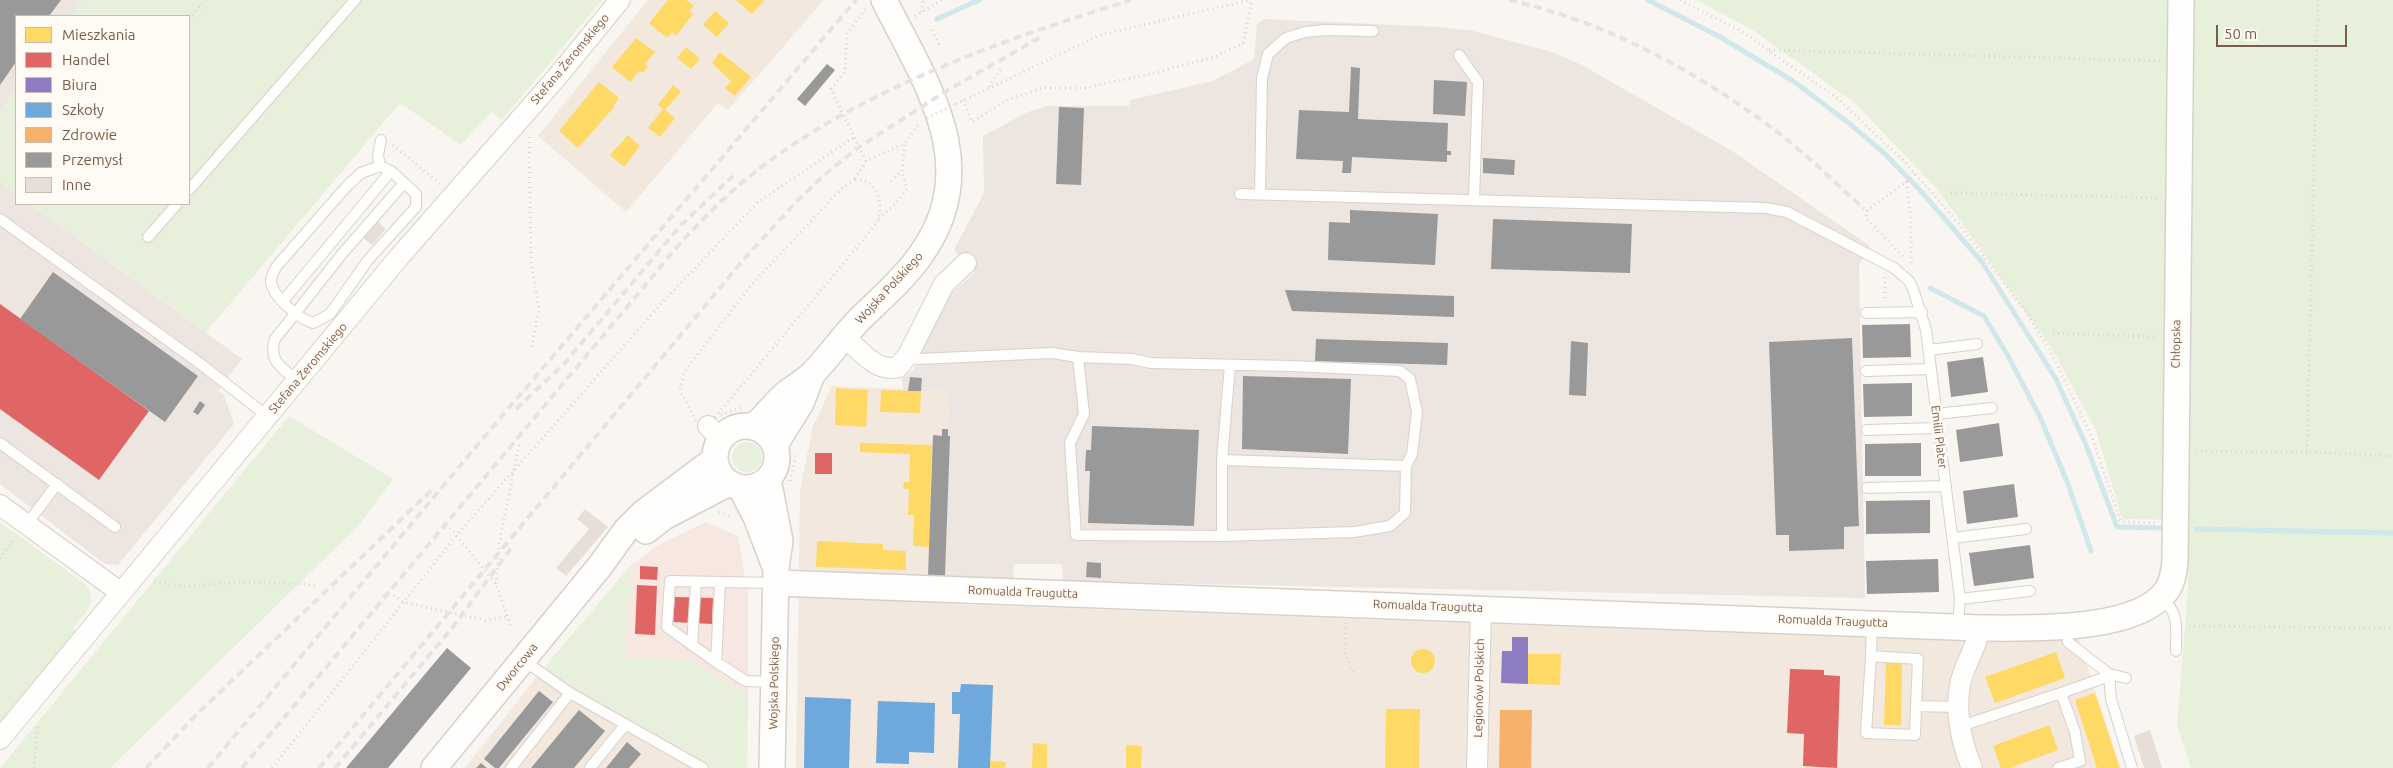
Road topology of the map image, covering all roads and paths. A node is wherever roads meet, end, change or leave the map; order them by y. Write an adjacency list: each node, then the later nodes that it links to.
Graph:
1 (206, 0): 12 (path)
2 (354, 0): 35 (lane)
3 (620, 0): 39 (street, Stefana Żeromskiego)
4 (884, 0): 56 (street, Wojska Polskiego)
5 (924, 0): 6 (path)
6 (943, 0)
7 (1251, 0): 20 (path); 21 (path)
8 (1680, 0): 16 (path)
9 (2181, 0): 18 (street, Chłopska)
10 (2318, 0): 79 (path)
11 (871, 1): 23 (path)
12 (190, 18)
13 (932, 30): 15 (path)
14 (1373, 31): 38 (lane)
15 (940, 46)
16 (1768, 50): 18 (path); 30 (path)
17 (1459, 55): 41 (lane)
18 (2180, 62): 40 (street, Chłopska)
19 (1001, 68): 20 (path)
20 (989, 87): 21 (path)
21 (963, 100): 25 (path, bridge)
22 (529, 128): 59 (path)
23 (854, 137): 26 (path); 83 (path)
24 (385, 141): 27 (lane); 39 (path)
25 (905, 142): 26 (path); 29 (path)
26 (866, 161): 31 (path)
27 (380, 166): 28 (lane); 50 (lane)
28 (391, 171): 34 (lane); 50 (lane)
29 (902, 171): 32 (path); 44 (path)
30 (1915, 173): 33 (path); 92 (path)
31 (855, 180): 44 (path); 74 (path)
32 (892, 181)
33 (1906, 182): 48 (path); 48 (path)
34 (404, 183): 54 (lane); 54 (lane)
35 (190, 189)
36 (1951, 193): 40 (path)
37 (1240, 194): 38 (lane)
38 (1260, 194): 41 (lane)
39 (453, 195): 67 (street, Stefana Żeromskiego)
40 (2178, 199): 57 (street, Chłopska)
41 (1474, 200): 46 (lane)
42 (176, 205): 45 (lane)
43 (0, 219): 70 (lane)
44 (878, 220): 74 (path)
45 (148, 237)
46 (1884, 262): 49 (lane); 53 (path)
47 (966, 263): 61 (street)
48 (1911, 264): 49 (path)
49 (1909, 281): 51 (lane, Emilii Plater)
50 (283, 301): 54 (lane)
51 (1922, 312): 53 (lane); 60 (lane, Emilii Plater)
52 (1866, 313): 53 (lane)
53 (1888, 313)
54 (296, 314): 67 (lane)
55 (2053, 332): 57 (path)
56 (844, 336): 61 (street); 66 (street, Wojska Polskiego)
57 (2176, 338): 78 (street, Chłopska)
58 (1978, 344): 60 (lane)
59 (531, 350)
60 (1929, 350): 64 (lane, Emilii Plater)
61 (908, 355): 62 (lane)
62 (1078, 358): 63 (lane); 98 (lane)
63 (1230, 365): 81 (lane); 82 (lane)
64 (1931, 369): 65 (lane); 69 (lane, Emilii Plater)
65 (1866, 372)
66 (812, 374): 71 (street, Wojska Polskiego); 77 (street, Wojska Polskiego)
67 (297, 380): 70 (street, Stefana Żeromskiego)
68 (1992, 408): 69 (lane)
69 (1936, 414): 72 (lane, Emilii Plater)
70 (267, 416): 110 (street, Stefana Żeromskiego)
71 (753, 427): 74 (street); 77 (street)
72 (1938, 428): 73 (lane); 87 (lane, Emilii Plater)
73 (1867, 430)
74 (715, 441): 86 (street); 102 (street, Dworcowa)
75 (0, 443): 85 (lane)
76 (519, 445): 83 (path)
77 (775, 445): 84 (street)
78 (2175, 451): 79 (path); 92 (street, Chłopska)
79 (2308, 452): 80 (path)
80 (2393, 456)
81 (1222, 460): 82 (lane); 98 (lane)
82 (1406, 466): 98 (lane)
83 (514, 470): 97 (path); 107 (path)
84 (768, 479): 86 (street); 103 (street, Wojska Polskiego)
85 (56, 484): 93 (lane); 94 (lane)
86 (735, 485): 102 (street, Dworcowa); 103 (street, Wojska Polskiego)
87 (1946, 486): 88 (lane); 99 (lane, Emilii Plater)
88 (1867, 488)
89 (0, 504): 93 (street)
90 (712, 509): 91 (path)
91 (738, 520)
92 (2176, 523): 112 (street, Chłopska)
93 (27, 524): 110 (street)
94 (115, 527)
95 (450, 528): 97 (path)
96 (2026, 529): 99 (lane)
97 (456, 536): 107 (path); 114 (path)
98 (1222, 536)
99 (1953, 538): 113 (lane, Emilii Plater)
100 (10, 545): 101 (path)
101 (0, 558)
102 (600, 566): 127 (street, Dworcowa)
103 (776, 576): 106 (lane); 115 (street, Romualda Traugutta); 132 (street, Wojska Polskiego)
104 (150, 578): 108 (path)
105 (696, 582): 106 (lane); 124 (lane); 124 (lane)
106 (720, 583): 128 (lane)
107 (496, 584): 117 (path)
108 (316, 585)
109 (2030, 591): 113 (lane)
110 (120, 592): 139 (street, Stefana Żeromskiego)
111 (394, 595): 114 (path)
112 (2161, 596): 120 (street); 121 (lane)
113 (1960, 599): 122 (lane, Emilii Plater)
114 (403, 602): 117 (path); 142 (path)
115 (1348, 604): 116 (street, Romualda Traugutta); 130 (path)
116 (1481, 608): 118 (street, Romualda Traugutta); 148 (street, Legionów Polskich)
117 (507, 617): 119 (path)
118 (1872, 623): 122 (street, Romualda Traugutta); 126 (lane)
119 (510, 626)
120 (2073, 626): 122 (street, Romualda Traugutta); 129 (lane)
121 (2176, 626): 123 (path); 125 (lane)
122 (1969, 627): 136 (street, Emilii Plater)
123 (2393, 628)
124 (692, 645): 128 (lane)
125 (2176, 651)
126 (1871, 656): 135 (lane); 135 (lane)
127 (522, 660): 133 (lane); 143 (street, Dworcowa)
128 (716, 662): 132 (lane)
129 (2109, 674): 131 (lane); 134 (lane); 151 (lane)
130 (1355, 675)
131 (2126, 678)
132 (774, 682): 147 (street, Wojska Polskiego)
133 (570, 693): 138 (lane); 144 (lane)
134 (2061, 693): 136 (lane); 140 (lane)
135 (1916, 706): 136 (lane)
136 (1960, 717): 149 (street, Emilii Plater)
137 (38, 720): 141 (path)
138 (625, 725): 145 (lane); 146 (lane)
139 (0, 740)
140 (2081, 764): 150 (lane)
141 (34, 768)
142 (272, 768)
143 (434, 768)
144 (511, 768)
145 (590, 768)
146 (704, 768)
147 (772, 768)
148 (1477, 768)
149 (1972, 768)
150 (2058, 768)
151 (2132, 768)

